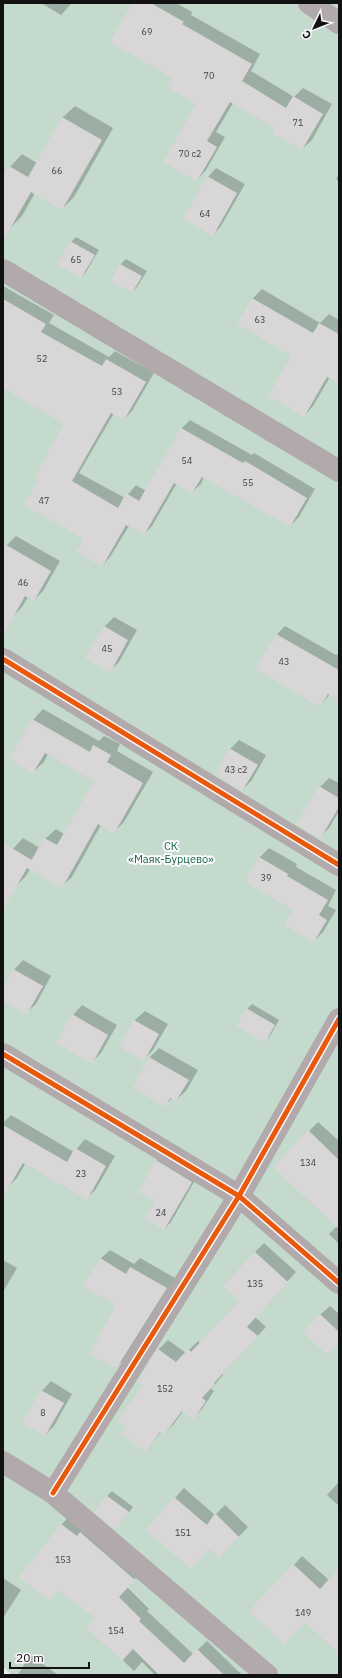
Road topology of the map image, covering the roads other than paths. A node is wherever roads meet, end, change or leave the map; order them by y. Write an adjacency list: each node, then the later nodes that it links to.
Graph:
1 (308, 3): 2 (street)
2 (339, 23)
3 (3, 270): 4 (street)
4 (339, 471)
5 (3, 659): 6 (street)
6 (339, 865)
7 (339, 1019): 9 (street)
8 (3, 1054): 9 (street)
9 (238, 1196): 10 (street); 12 (street)
10 (339, 1283)
11 (3, 1462): 12 (street)
12 (53, 1493): 13 (street)
13 (267, 1675)

